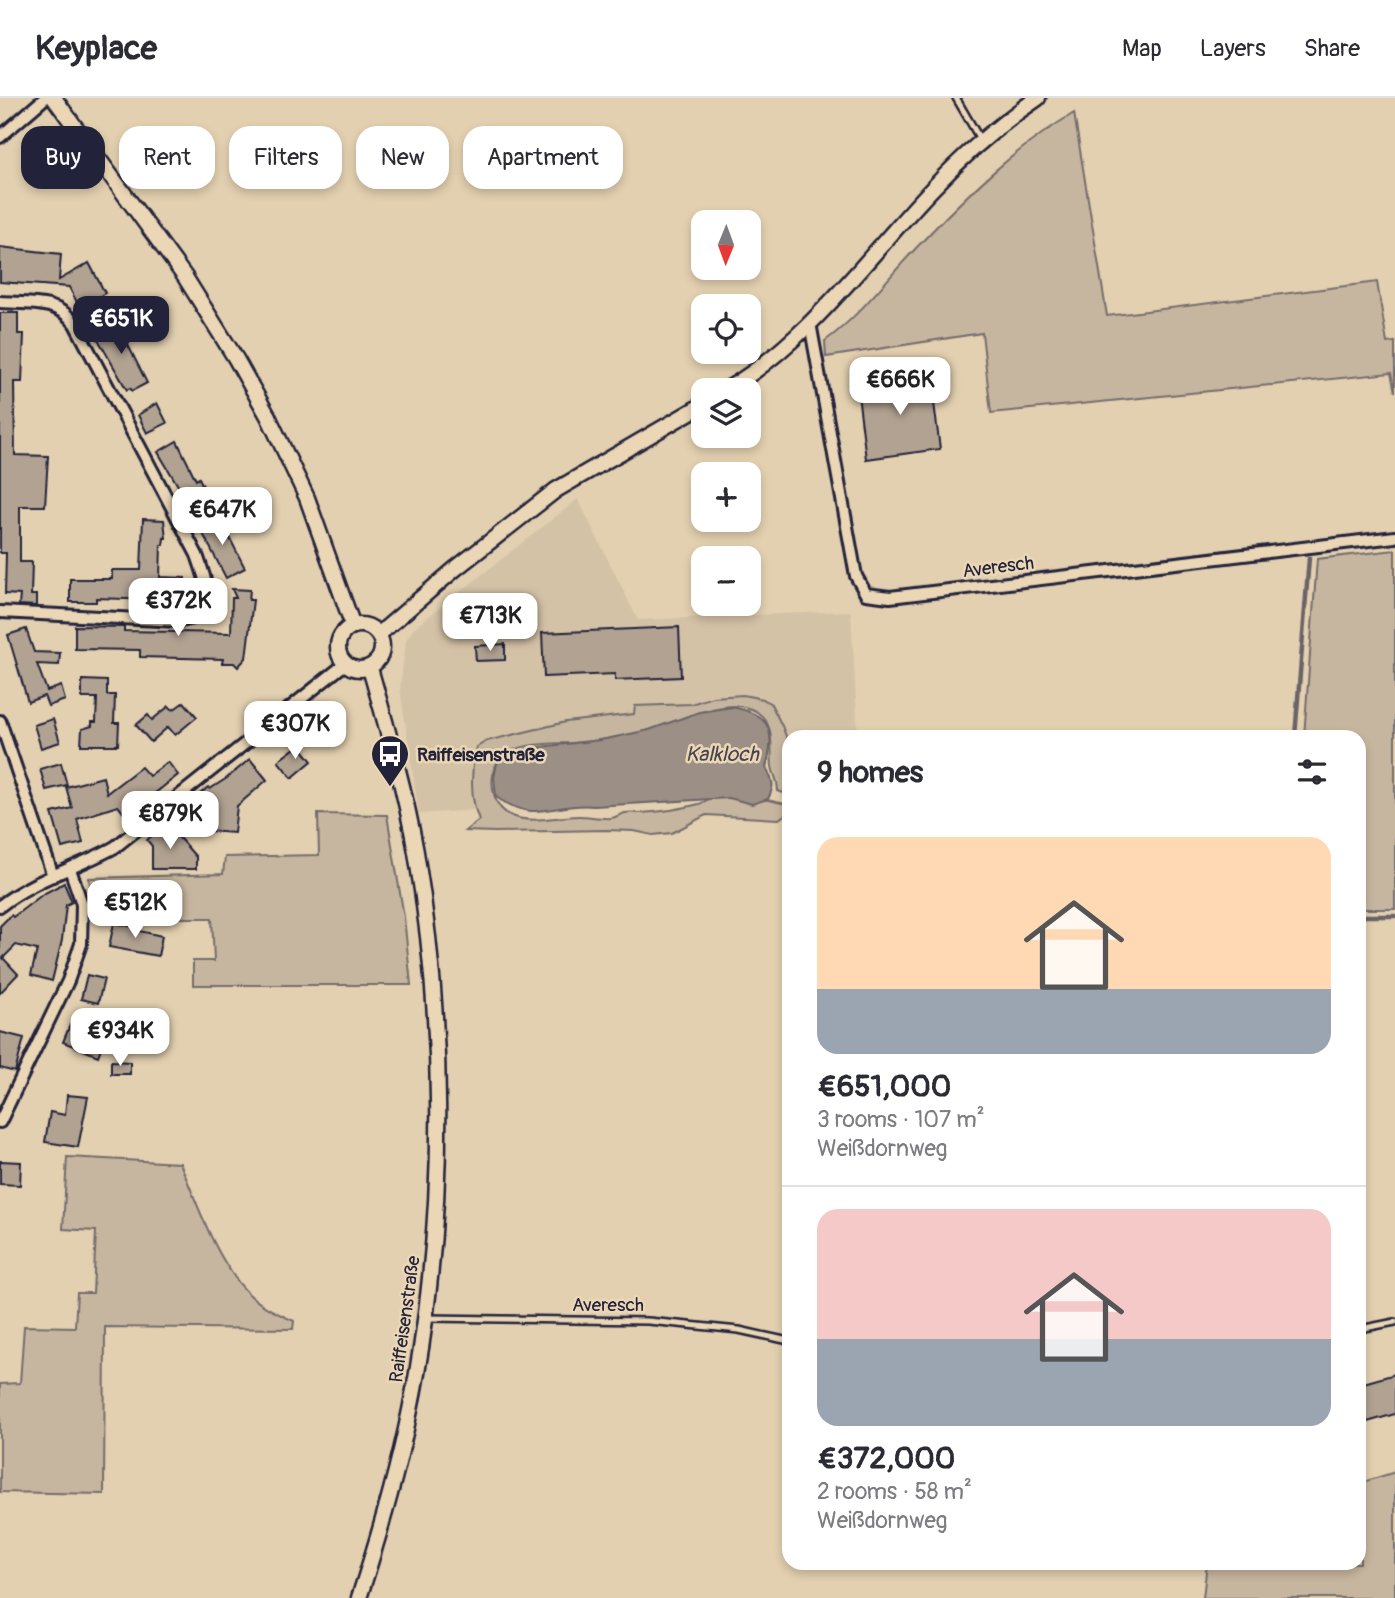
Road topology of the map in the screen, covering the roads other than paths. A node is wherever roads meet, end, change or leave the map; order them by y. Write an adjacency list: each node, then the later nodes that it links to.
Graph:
1 (45, 98): 5 (street)
2 (54, 98): 13 (street)
3 (956, 98): 6 (lane)
4 (1038, 98): 6 (street)
5 (0, 136)
6 (981, 141): 8 (street)
7 (0, 302): 12 (street)
8 (810, 323): 9 (street); 11 (street, Averesch)
9 (746, 378)
10 (691, 412): 14 (street)
11 (1395, 537)
12 (0, 612)
13 (353, 626): 14 (street); 15 (street)
14 (379, 634): 16 (street)
15 (345, 664): 16 (street); 18 (street)
16 (370, 668): 22 (street, Raiffeisenstraße)
17 (0, 721): 19 (street)
18 (70, 869): 19 (street); 21 (street)
19 (53, 876): 20 (street)
20 (0, 906)
21 (0, 1122)
22 (425, 1318): 25 (lane, Averesch); 26 (street, Raiffeisenstraße)
23 (1395, 1322): 24 (lane)
24 (1366, 1328)
25 (782, 1339)
26 (359, 1598)

